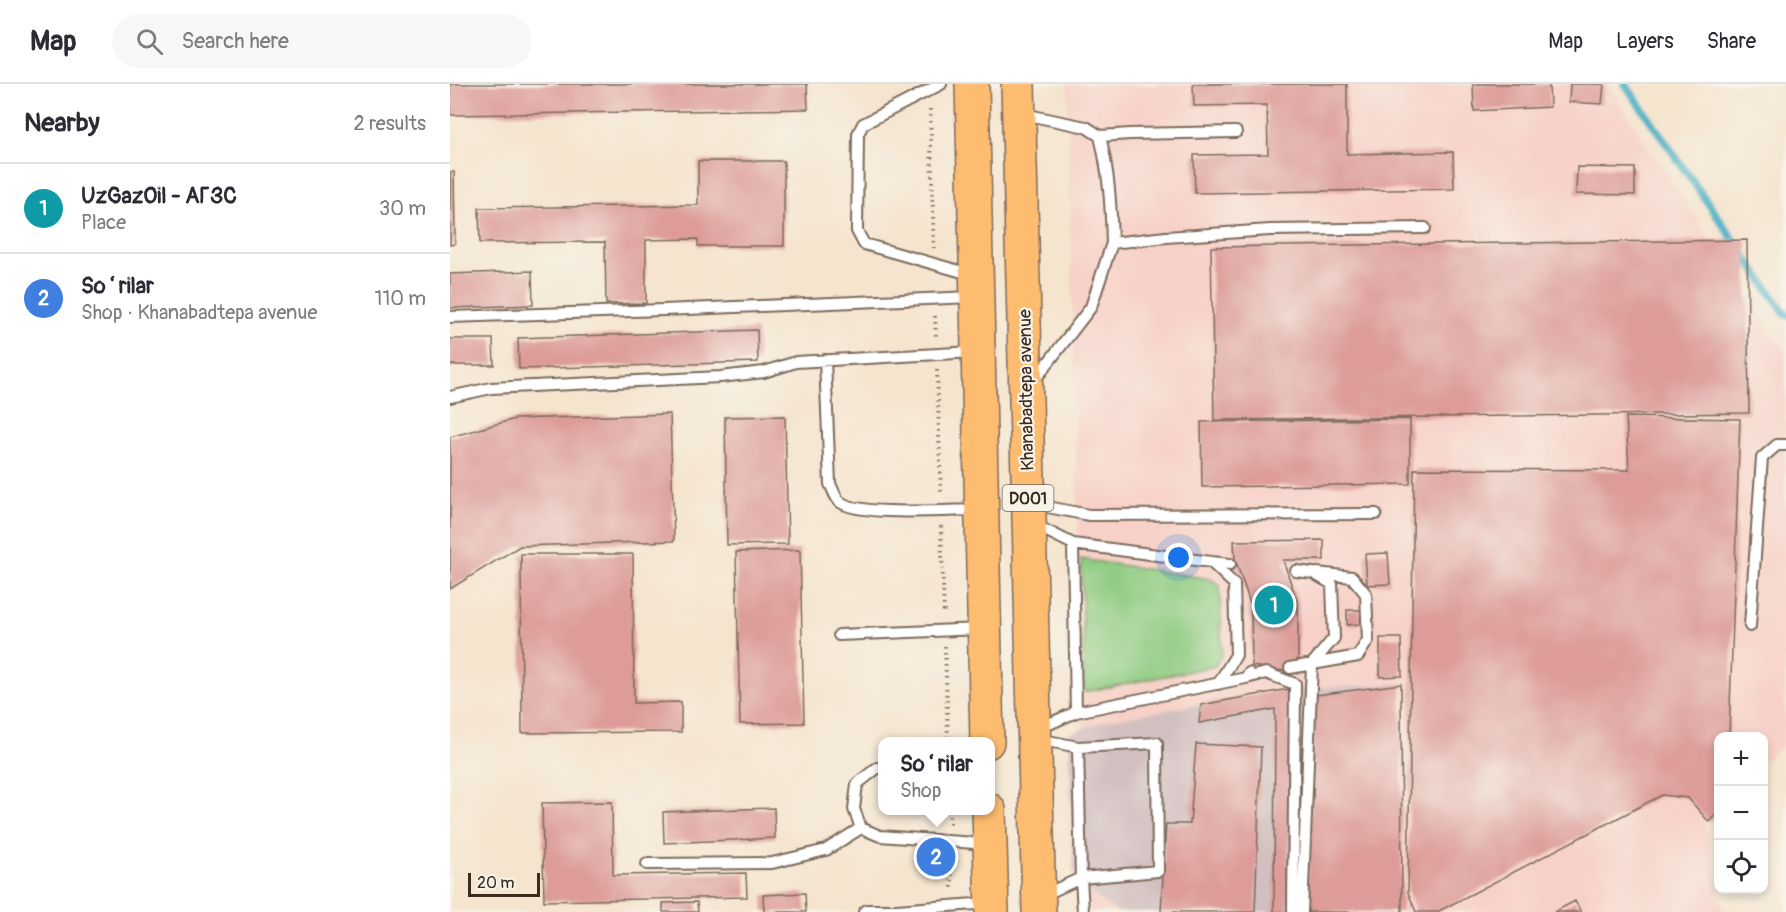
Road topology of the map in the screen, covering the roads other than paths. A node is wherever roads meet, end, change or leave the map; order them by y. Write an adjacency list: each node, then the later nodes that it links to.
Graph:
1 (941, 84): 10 (lane)
2 (972, 84): 7 (highway, D001)
3 (1018, 98): 5 (lane); 6 (highway, Khanabadtepa avenue / D001)
4 (1236, 132): 5 (lane)
5 (1100, 136): 9 (lane)
6 (1020, 150): 7 (highway); 15 (highway, Khanabadtepa avenue / D001)
7 (974, 158): 10 (highway, D001)
8 (1425, 228): 9 (lane)
9 (1112, 243): 15 (lane)
10 (976, 286): 11 (lane); 12 (highway, D001)
11 (450, 317)
12 (978, 352): 13 (lane); 17 (highway, D001)
13 (825, 360): 14 (lane); 17 (lane)
14 (450, 397)
15 (1026, 397): 18 (highway, Khanabadtepa avenue / D001)
16 (1786, 445): 25 (lane)
17 (981, 510): 26 (highway, D001)
18 (1029, 513): 19 (lane); 20 (lane); 32 (highway, Khanabadtepa avenue / D001)
19 (1376, 514)
20 (1072, 544): 21 (lane); 31 (lane)
21 (1211, 562): 22 (lane); 30 (lane)
22 (1230, 564)
23 (1296, 571): 24 (lane)
24 (1313, 573): 28 (lane); 28 (lane)
25 (1750, 626)
26 (984, 629): 27 (lane); 33 (highway, D001)
27 (838, 634)
28 (1312, 664): 29 (lane); 46 (lane)
29 (1290, 668)
30 (1218, 684): 31 (lane); 45 (lane)
31 (1076, 712): 32 (lane)
32 (1034, 734): 34 (lane); 41 (highway, Khanabadtepa avenue / D001)
33 (987, 737)
34 (1078, 747): 40 (lane); 40 (lane)
35 (878, 768): 37 (lane)
36 (989, 815): 38 (highway)
37 (861, 828): 38 (lane); 39 (lane)
38 (990, 844): 42 (highway)
39 (646, 864)
40 (1081, 878): 41 (lane); 44 (lane)
41 (1038, 905)
42 (991, 908): 43 (lane)
43 (864, 912)
44 (1083, 912)
45 (1293, 912)
46 (1302, 912)

